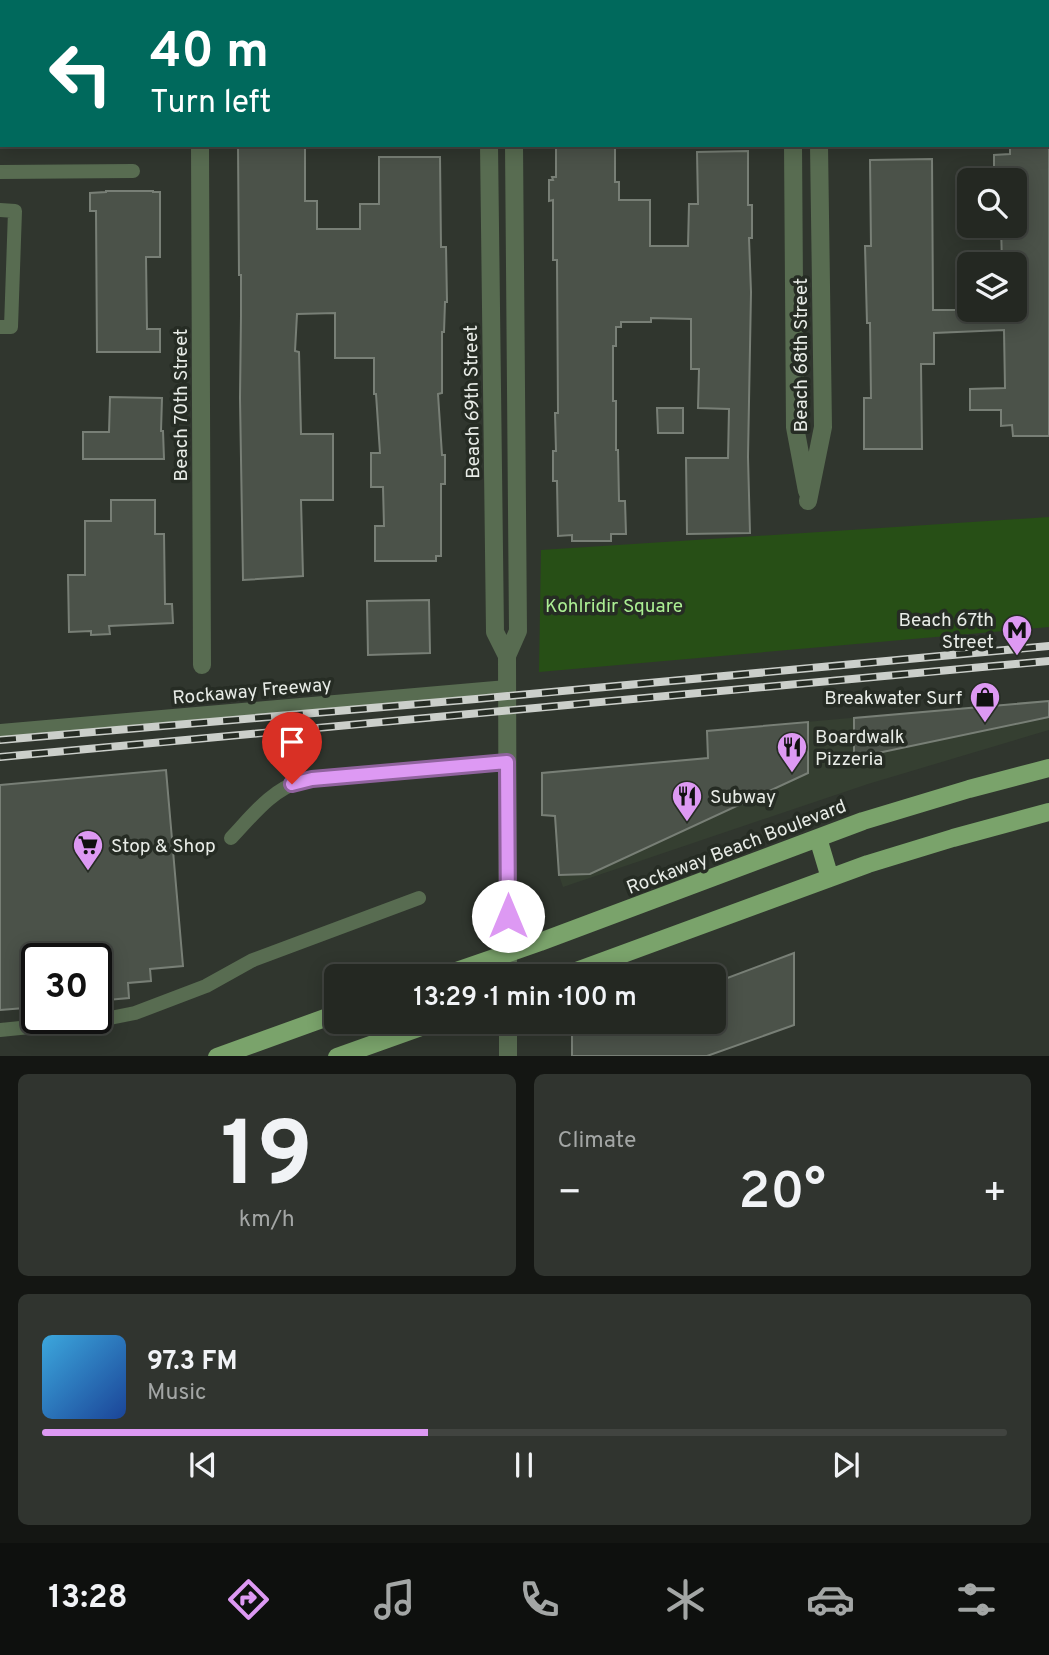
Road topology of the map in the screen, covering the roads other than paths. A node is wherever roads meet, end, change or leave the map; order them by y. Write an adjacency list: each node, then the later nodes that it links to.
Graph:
1 (200, 147): 11 (street, Beach 70th Street)
2 (489, 147): 10 (street, Beach 69th Street)
3 (514, 147): 10 (street, Beach 69th Street)
4 (793, 147): 5 (street, Beach 68th Street)
5 (819, 147)
6 (133, 171): 7 (lane)
7 (0, 172)
8 (0, 210): 9 (lane)
9 (0, 327)
10 (507, 656): 12 (street, Beach 69th Street)
11 (202, 665)
12 (507, 689): 13 (street, Rockaway Freeway); 14 (street, Beach 69th Street)
13 (0, 733)
14 (507, 762): 17 (lane); 21 (street, Beach 69th Street)
15 (1049, 768): 18 (main road, Rockaway Beach Boulevard)
16 (1049, 811): 19 (main road)
17 (230, 838)
18 (817, 838): 19 (main road); 21 (main road, Rockaway Beach Boulevard)
19 (830, 878): 24 (main road)
20 (419, 898): 26 (lane)
21 (508, 953): 22 (main road, Rockaway Beach Boulevard); 23 (street, Beach 69th Street)
22 (476, 964)
23 (508, 964)
24 (596, 964)
25 (324, 1018): 29 (main road)
26 (0, 1030)
27 (400, 1034): 30 (main road)
28 (508, 1034): 31 (street)
29 (217, 1056)
30 (337, 1056)
31 (508, 1056)

